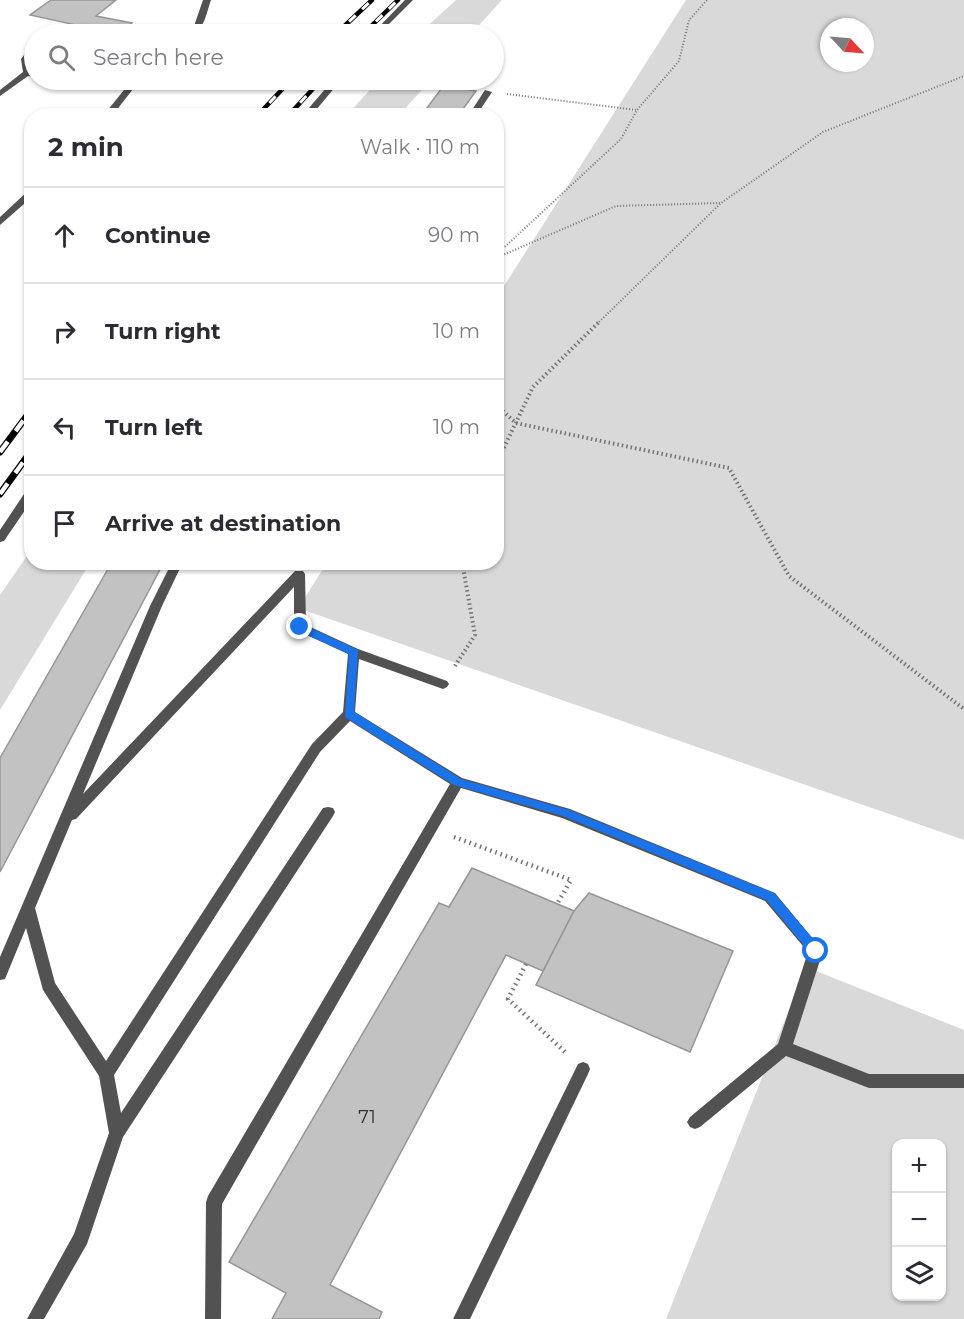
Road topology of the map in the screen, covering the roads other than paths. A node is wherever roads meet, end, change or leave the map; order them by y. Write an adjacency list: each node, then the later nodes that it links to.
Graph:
1 (207, 0): 3 (lane)
2 (409, 0): 4 (lane)
3 (198, 24)
4 (385, 24)
5 (24, 79): 9 (lane)
6 (128, 90): 10 (lane)
7 (328, 90): 11 (lane)
8 (488, 92): 12 (lane)
9 (0, 94)
10 (113, 108)
11 (313, 108)
12 (477, 108)
13 (24, 200): 14 (lane)
14 (0, 222)
15 (24, 503): 16 (lane)
16 (0, 538)
17 (174, 570): 23 (lane)
18 (354, 652): 19 (lane); 20 (lane); 23 (lane)
19 (443, 684)
20 (349, 714): 21 (lane); 28 (lane)
21 (458, 782): 26 (lane); 33 (lane)
22 (328, 812): 31 (lane)
23 (65, 821): 24 (lane)
24 (28, 908): 25 (lane); 28 (lane)
25 (0, 974)
26 (784, 1048): 29 (lane); 30 (lane)
27 (583, 1069): 34 (lane)
28 (106, 1074): 31 (lane)
29 (964, 1081)
30 (695, 1122)
31 (117, 1133): 32 (lane)
32 (34, 1319)
33 (213, 1319)
34 (460, 1319)

